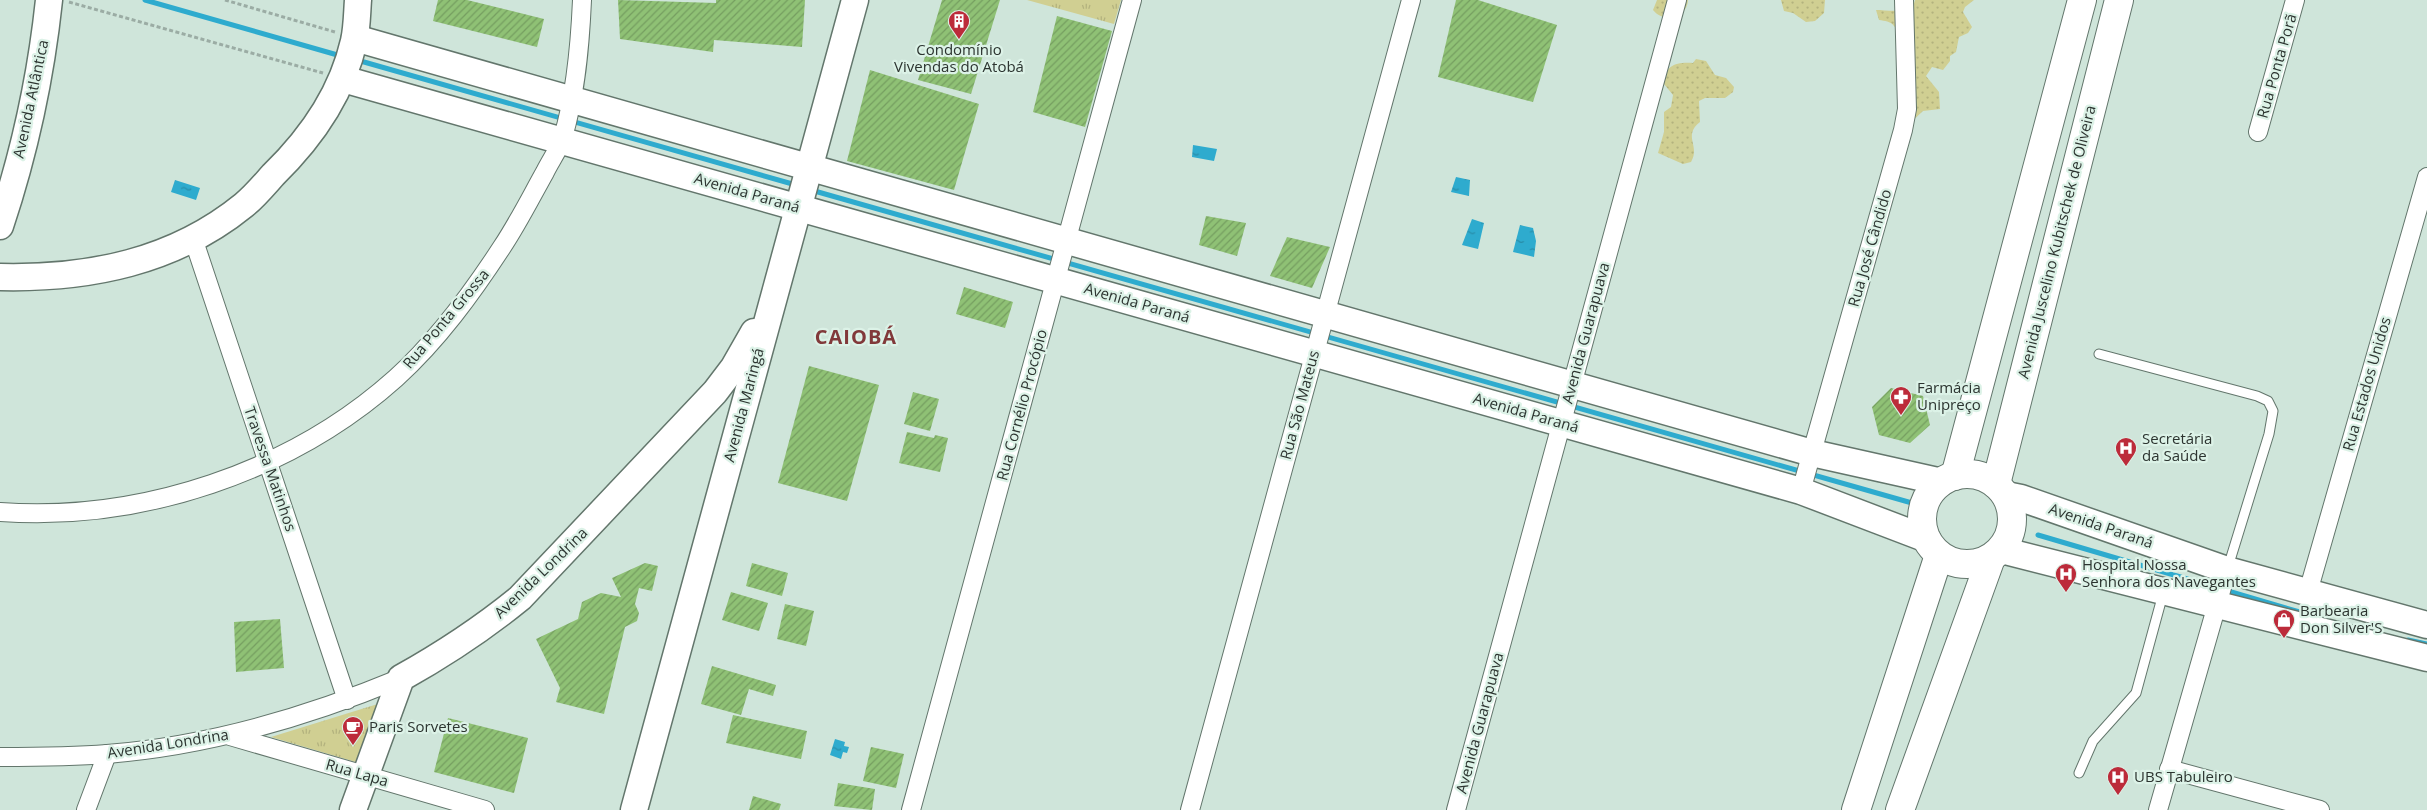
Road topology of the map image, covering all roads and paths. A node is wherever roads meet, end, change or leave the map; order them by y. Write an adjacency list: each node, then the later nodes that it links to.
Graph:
1 (49, 0): 22 (street, Avenida Atlântica)
2 (64, 0): 15 (path)
3 (225, 0): 14 (path)
4 (358, 0): 14 (street)
5 (582, 0): 16 (street, Rua Ponta Grossa)
6 (855, 0): 19 (street, Avenida Maringá)
7 (1132, 0): 25 (street, Rua Cornélio Procópio)
8 (1411, 0): 29 (street, Rua São Mateus)
9 (1677, 0): 32 (street, Avenida Guarapuava)
10 (1904, 0): 36 (street, Rua José Cândido)
11 (2082, 0): 38 (main road)
12 (2118, 0): 39 (main road, Avenida Juscelino Kubitschek de Oliveira)
13 (2295, 0): 17 (street, Rua Ponta Porã)
14 (354, 39): 15 (street); 16 (street)
15 (343, 78): 18 (street, Avenida Paraná); 24 (street)
16 (572, 100): 18 (street, Rua Ponta Grossa); 19 (street)
17 (2258, 132)
18 (562, 138): 21 (street, Avenida Paraná); 37 (street, Rua Ponta Grossa)
19 (810, 166): 21 (street, Avenida Maringá); 25 (street)
20 (2427, 177): 23 (street, Rua Estados Unidos)
21 (798, 207): 26 (street, Avenida Paraná); 28 (street, Avenida Maringá)
22 (0, 226)
23 (2420, 230): 46 (street, Rua Estados Unidos)
24 (193, 238): 27 (street); 37 (street, Travessa Matinhos)
25 (1066, 244): 26 (street, Rua Cornélio Procópio); 29 (street)
26 (1057, 276): 30 (street, Avenida Paraná); 62 (street, Rua Cornélio Procópio)
27 (0, 277)
28 (777, 282): 33 (street, Avenida Londrina); 34 (street, Avenida Maringá)
29 (1324, 319): 30 (street, Rua São Mateus); 32 (street)
30 (1316, 349): 35 (street, Avenida Paraná); 63 (street, Rua São Mateus)
31 (2099, 354): 44 (lane)
32 (1571, 388): 35 (street, Avenida Guarapuava); 36 (street)
33 (715, 392): 34 (street); 50 (street, Avenida Londrina)
34 (742, 413): 61 (street, Avenida Maringá)
35 (1562, 420): 40 (street, Avenida Paraná); 64 (street, Avenida Guarapuava)
36 (1812, 453): 38 (street); 40 (street, Rua José Cândido)
37 (268, 462): 41 (street, Rua Ponta Grossa); 51 (street, Travessa Matinhos)
38 (1948, 479): 39 (main road); 42 (main road)
39 (2001, 490): 43 (main road); 44 (street, Avenida Paraná)
40 (1801, 491): 42 (street, Avenida Paraná)
41 (0, 512)
42 (1933, 547): 43 (main road); 65 (main road)
43 (1996, 554): 45 (street); 66 (main road)
44 (2226, 574): 46 (street, Avenida Paraná); 47 (street)
45 (2164, 591): 47 (street); 56 (lane)
46 (2308, 592): 48 (street, Avenida Paraná)
47 (2218, 602): 49 (street); 55 (street)
48 (2427, 625)
49 (2427, 658)
50 (401, 678): 51 (street, Avenida Londrina); 57 (street)
51 (348, 700): 52 (street, Avenida Londrina)
52 (229, 735): 53 (street, Avenida Londrina); 57 (street, Rua Lapa)
53 (107, 754): 54 (street, Avenida Londrina); 58 (street)
54 (0, 757)
55 (2169, 769): 67 (street); 68 (street)
56 (2079, 773)
57 (366, 775): 59 (street); 60 (street, Rua Lapa)
58 (86, 810)
59 (353, 810)
60 (485, 810)
61 (634, 810)
62 (912, 810)
63 (1190, 810)
64 (1456, 810)
65 (1856, 810)
66 (1900, 810)
67 (2158, 810)
68 (2320, 810)

